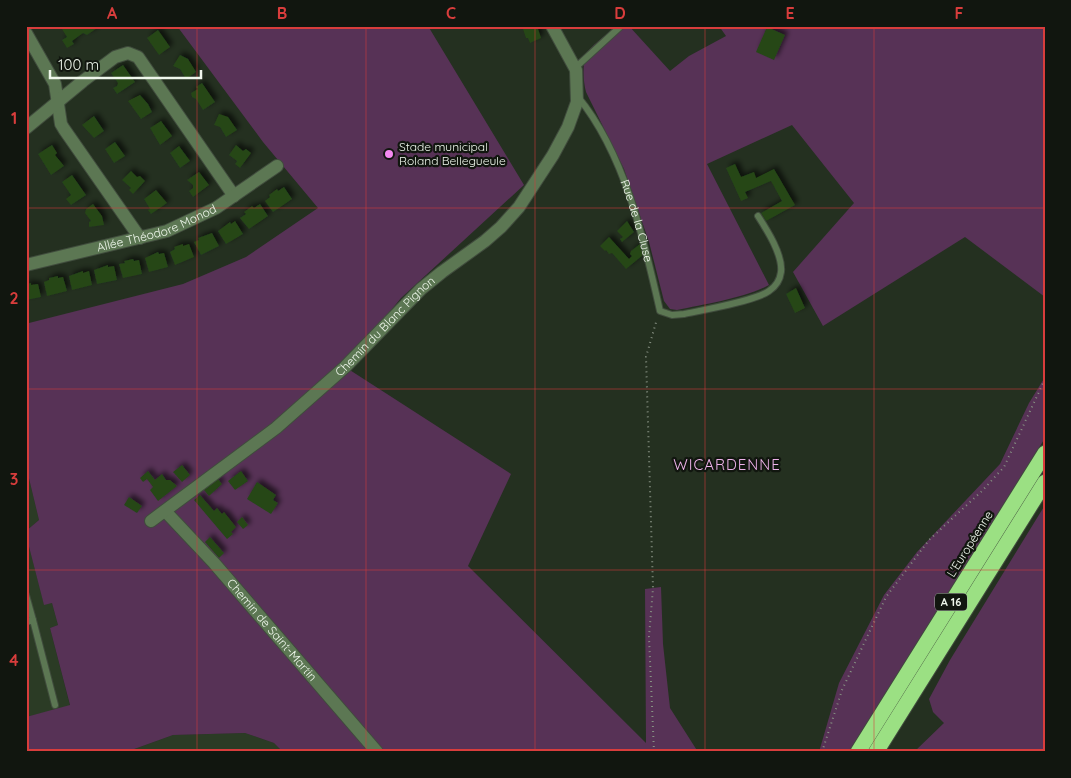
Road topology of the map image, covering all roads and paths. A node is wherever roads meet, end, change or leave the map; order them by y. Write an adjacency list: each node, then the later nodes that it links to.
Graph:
1 (552, 26): 4 (street, Rue de la Cluse)
2 (621, 26): 4 (lane)
3 (26, 33): 6 (street)
4 (575, 68): 5 (street, Rue de la Cluse)
5 (578, 96): 13 (lane, Rue de la Cluse); 17 (street, Chemin du Blanc Pignon)
6 (59, 102): 7 (street); 9 (street); 11 (street)
7 (26, 128)
8 (278, 166): 9 (street, Allée Théodore Monod)
9 (234, 196): 11 (street, Allée Théodore Monod)
10 (758, 216): 13 (lane)
11 (140, 238): 12 (street, Allée Théodore Monod)
12 (26, 265)
13 (660, 310): 23 (path)
14 (1045, 379): 24 (path)
15 (1045, 453): 25 (highway, L'Européenne / A 16)
16 (1045, 482): 26 (highway, A 16)
17 (164, 511): 18 (street, Chemin du Blanc Pignon); 22 (street, Chemin de Saint-Martin)
18 (151, 521)
19 (26, 595): 20 (lane)
20 (30, 621): 21 (lane)
21 (55, 705)
22 (377, 752)
23 (654, 752)
24 (822, 752)
25 (858, 752)
26 (876, 752)

